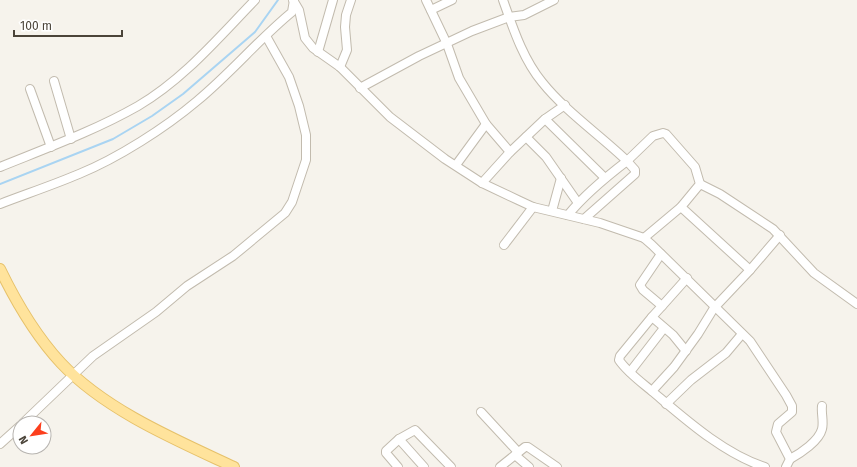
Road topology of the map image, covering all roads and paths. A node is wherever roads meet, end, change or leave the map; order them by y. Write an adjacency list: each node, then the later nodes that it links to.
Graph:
1 (255, 0): 22 (street)
2 (294, 0): 11 (street); 13 (street)
3 (333, 0): 13 (street)
4 (351, 0): 14 (street)
5 (426, 0): 9 (street)
6 (452, 0): 9 (street)
7 (503, 0): 10 (street)
8 (554, 0): 10 (street)
9 (431, 10): 12 (street)
10 (509, 17): 12 (street); 18 (street)
11 (266, 36): 33 (street); 54 (street)
12 (447, 44): 16 (street); 20 (street)
13 (318, 52): 14 (street)
14 (340, 67): 16 (street)
15 (54, 81): 22 (street)
16 (360, 88): 26 (street)
17 (30, 89): 23 (street)
18 (565, 105): 19 (street); 25 (street)
19 (545, 119): 21 (street); 29 (street)
20 (486, 124): 24 (street); 26 (street)
21 (526, 137): 24 (street); 28 (street)
22 (71, 139): 23 (street)
23 (51, 147): 27 (street)
24 (510, 152): 30 (street)
25 (627, 160): 29 (street); 31 (street); 38 (street)
26 (456, 165): 30 (street)
27 (0, 167)
28 (561, 178): 32 (street); 36 (street)
29 (605, 178): 32 (street)
30 (482, 183): 34 (street)
31 (700, 184): 35 (street); 39 (street)
32 (578, 203): 37 (street)
33 (0, 204)
34 (533, 206): 36 (street); 41 (street)
35 (681, 207): 40 (street); 44 (street)
36 (552, 211): 37 (street)
37 (568, 215): 38 (street)
38 (584, 219): 40 (street)
39 (780, 236): 44 (street); 46 (street)
40 (644, 238): 42 (street)
41 (504, 245)
42 (661, 254): 45 (street); 47 (street)
43 (0, 268): 54 (main road)
44 (750, 270): 48 (street)
45 (687, 278): 47 (street); 48 (street)
46 (857, 304)
47 (662, 306): 49 (street)
48 (714, 308): 51 (street); 52 (street)
49 (652, 317): 50 (street); 53 (street)
50 (664, 328): 52 (street); 53 (street)
51 (742, 334): 56 (street); 64 (street)
52 (686, 351): 55 (street)
53 (630, 372): 55 (street)
54 (72, 374): 59 (street); 67 (main road)
55 (652, 391): 56 (street)
56 (666, 404): 65 (street)
57 (822, 406): 64 (street)
58 (481, 412): 63 (street)
59 (31, 415)
60 (12, 433): 62 (street)
61 (399, 439): 68 (street); 69 (street); 70 (street)
62 (0, 444)
63 (516, 454): 66 (street); 71 (street); 72 (street)
64 (788, 463)
65 (743, 464): 73 (street)
66 (505, 466)
67 (233, 467)
68 (398, 467)
69 (424, 467)
70 (451, 467)
71 (529, 467)
72 (557, 467)
73 (764, 467)

